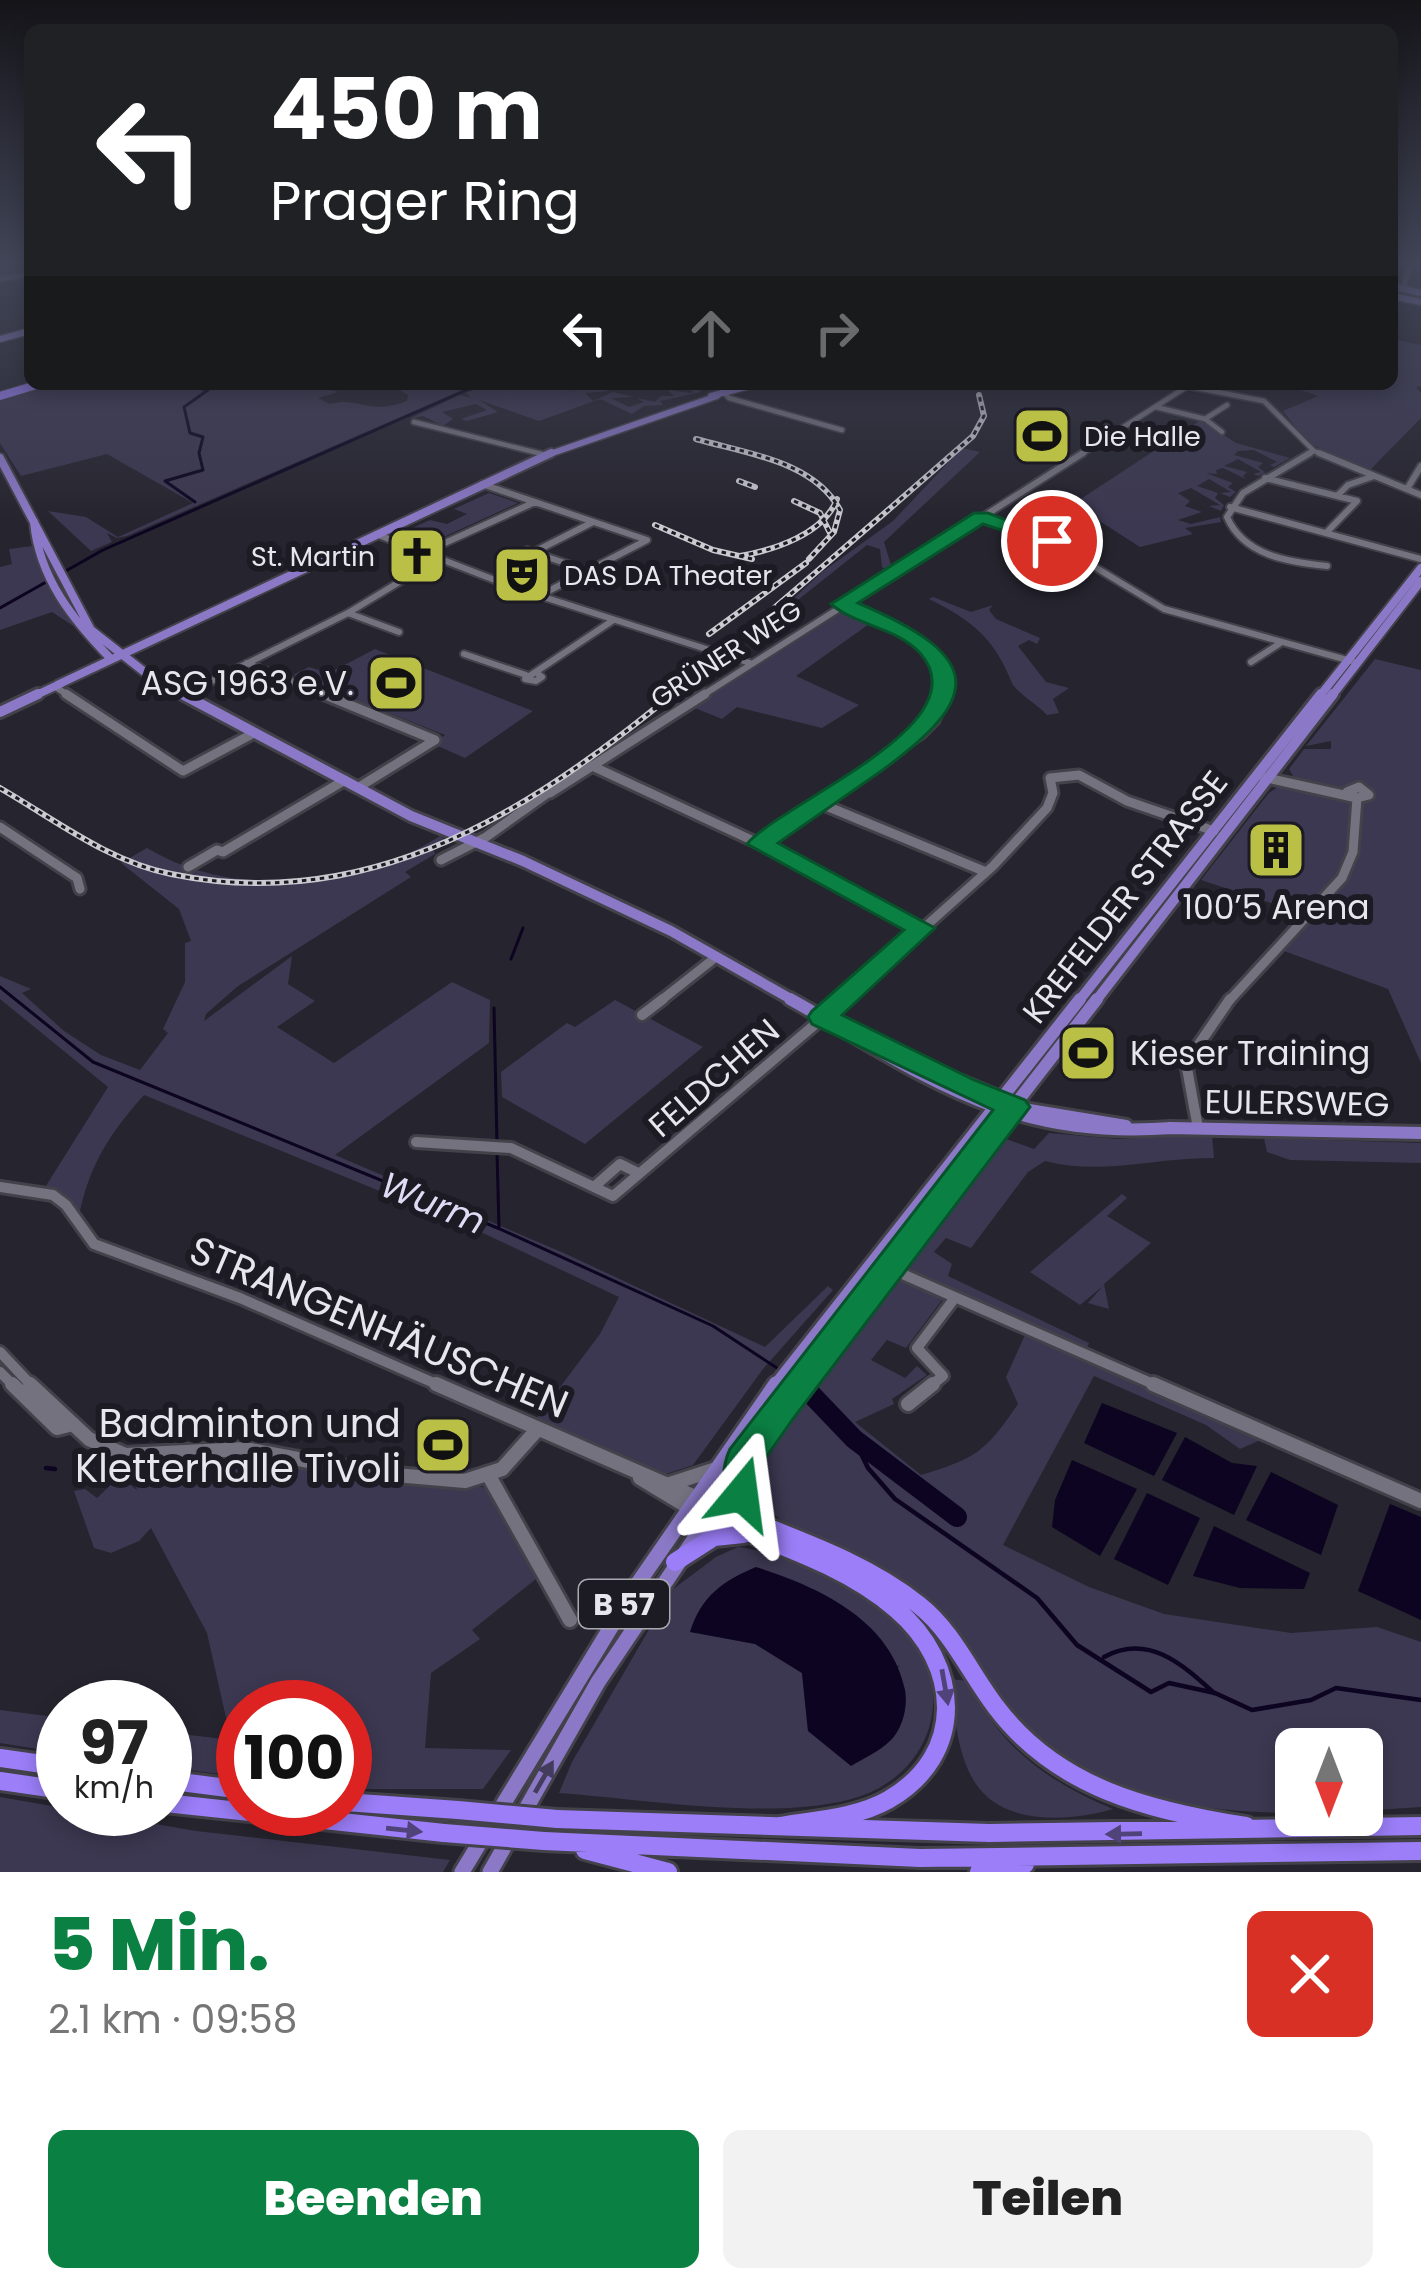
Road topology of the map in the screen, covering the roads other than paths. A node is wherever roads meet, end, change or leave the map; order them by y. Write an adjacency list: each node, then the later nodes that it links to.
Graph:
1 (719, 390): 5 (street)
2 (737, 390): 5 (main road)
3 (1184, 390): 8 (street, GRÜNER WEG)
4 (1216, 390): 14 (street)
5 (720, 395): 12 (street); 15 (main road)
6 (1227, 405): 9 (street)
7 (1201, 406): 9 (street)
8 (1156, 407): 10 (street); 28 (street, GRÜNER WEG)
9 (1217, 410): 10 (street)
10 (1205, 419): 13 (street)
11 (414, 422): 15 (street)
12 (842, 430)
13 (1222, 432)
14 (1314, 451): 19 (street); 20 (street)
15 (544, 455): 21 (main road)
16 (0, 458): 25 (main road)
17 (1421, 466): 22 (street)
18 (0, 468): 25 (main road)
19 (1374, 476): 22 (street); 24 (street)
20 (1264, 478): 24 (street); 27 (street)
21 (480, 485): 26 (street); 31 (main road)
22 (1409, 485): 23 (street)
23 (1421, 493)
24 (1337, 496): 30 (street)
25 (23, 497): 45 (main road)
26 (535, 502): 29 (street); 32 (street)
27 (1230, 507): 30 (street); 35 (street)
28 (981, 517): 39 (street, GRÜNER WEG); 43 (street)
29 (593, 522): 36 (street); 36 (street)
30 (1326, 533): 34 (street)
31 (374, 535): 32 (street); 45 (main road)
32 (424, 552): 33 (street)
33 (439, 558): 38 (street); 40 (street)
34 (1421, 564): 46 (main road, KREFELDER STRASSE / B 57)
35 (1327, 566)
36 (587, 572): 38 (street)
37 (1421, 581): 46 (main road, KREFELDER STRASSE / B 57)
38 (537, 597): 41 (street)
39 (842, 604): 48 (street, GRÜNER WEG); 58 (street)
40 (348, 613): 42 (street); 49 (street)
41 (612, 621): 44 (street); 48 (street)
42 (399, 632)
43 (1279, 644): 46 (street); 47 (street)
44 (464, 654)
45 (114, 657): 50 (main road); 51 (main road, EULERSWEG)
46 (1354, 661): 55 (main road, KREFELDER STRASSE / B 57)
47 (1251, 662)
48 (750, 663): 54 (street, GRÜNER WEG)
49 (248, 664): 51 (street); 57 (street)
50 (55, 686): 52 (main road); 53 (street)
51 (184, 695): 53 (main road, EULERSWEG)
52 (0, 712)
53 (254, 733): 56 (main road, EULERSWEG)
54 (592, 766): 61 (street, GRÜNER WEG); 62 (street)
55 (1263, 777): 60 (main road, KREFELDER STRASSE / B 57); 71 (main road, KREFELDER STRASSE / B 57); 72 (street)
56 (345, 780): 57 (main road, EULERSWEG); 64 (street)
57 (358, 787): 61 (main road, EULERSWEG)
58 (819, 802): 62 (street); 65 (street)
59 (0, 827): 66 (street)
60 (1214, 831): 65 (street, FELDCHEN); 71 (main road, KREFELDER STRASSE / B 57)
61 (474, 842): 63 (street, GRÜNER WEG); 68 (main road, EULERSWEG)
62 (760, 844): 67 (street)
63 (441, 860)
64 (188, 867)
65 (986, 872): 67 (street, FELDCHEN)
66 (80, 889)
67 (922, 928): 70 (street, FELDCHEN)
68 (716, 957): 69 (street); 70 (main road, EULERSWEG)
69 (642, 1015)
70 (822, 1017): 71 (main road, EULERSWEG); 75 (street, FELDCHEN)
71 (1003, 1109): 72 (main road, EULERSWEG); 78 (main road, KREFELDER STRASSE / B 57)
72 (1198, 1128): 73 (main road, EULERSWEG)
73 (1421, 1132)
74 (416, 1142): 76 (street)
75 (638, 1173): 76 (street, FELDCHEN); 76 (street, FELDCHEN)
76 (595, 1186)
77 (0, 1187): 84 (street, STRANGENHÄUSCHEN)
78 (881, 1264): 79 (street); 85 (main road, KREFELDER STRASSE / B 57); 86 (main road, KREFELDER STRASSE / B 57)
79 (953, 1299): 82 (street); 90 (street)
80 (0, 1352): 83 (street)
81 (0, 1372): 83 (street)
82 (908, 1404)
83 (74, 1424): 88 (street)
84 (536, 1431): 87 (street, STRANGENHÄUSCHEN); 88 (street)
85 (744, 1460): 91 (main road, KREFELDER STRASSE / B 57); 92 (highway)
86 (713, 1470): 89 (street); 91 (main road, KREFELDER STRASSE / B 57)
87 (636, 1474): 89 (street, STRANGENHÄUSCHEN); 91 (street, STRANGENHÄUSCHEN)
88 (489, 1476): 94 (street)
89 (667, 1485): 91 (street, STRANGENHÄUSCHEN)
90 (1421, 1501)
91 (700, 1506): 92 (highway); 93 (main road, KREFELDER STRASSE / B 57); 109 (main road, KREFELDER STRASSE / B 57)
92 (758, 1532): 93 (highway); 103 (highway, one-way to 103); 104 (highway)
93 (675, 1562): 110 (main road, KREFELDER STRASSE / B 57, one-way to 93)
94 (570, 1620)
95 (0, 1759): 96 (highway)
96 (36, 1764)
97 (0, 1781): 98 (highway)
98 (36, 1786)
99 (372, 1804): 103 (highway, bridge)
100 (192, 1807): 106 (highway, one-way to 106, bridge)
101 (1421, 1826): 102 (highway)
102 (1383, 1827)
103 (755, 1830): 105 (highway, one-way to 103)
104 (1275, 1830)
105 (1275, 1831)
106 (549, 1841): 108 (highway); 111 (highway)
107 (1421, 1851): 108 (highway)
108 (1062, 1858): 112 (highway)
109 (462, 1872)
110 (490, 1872)
111 (668, 1872)
112 (979, 1872)

